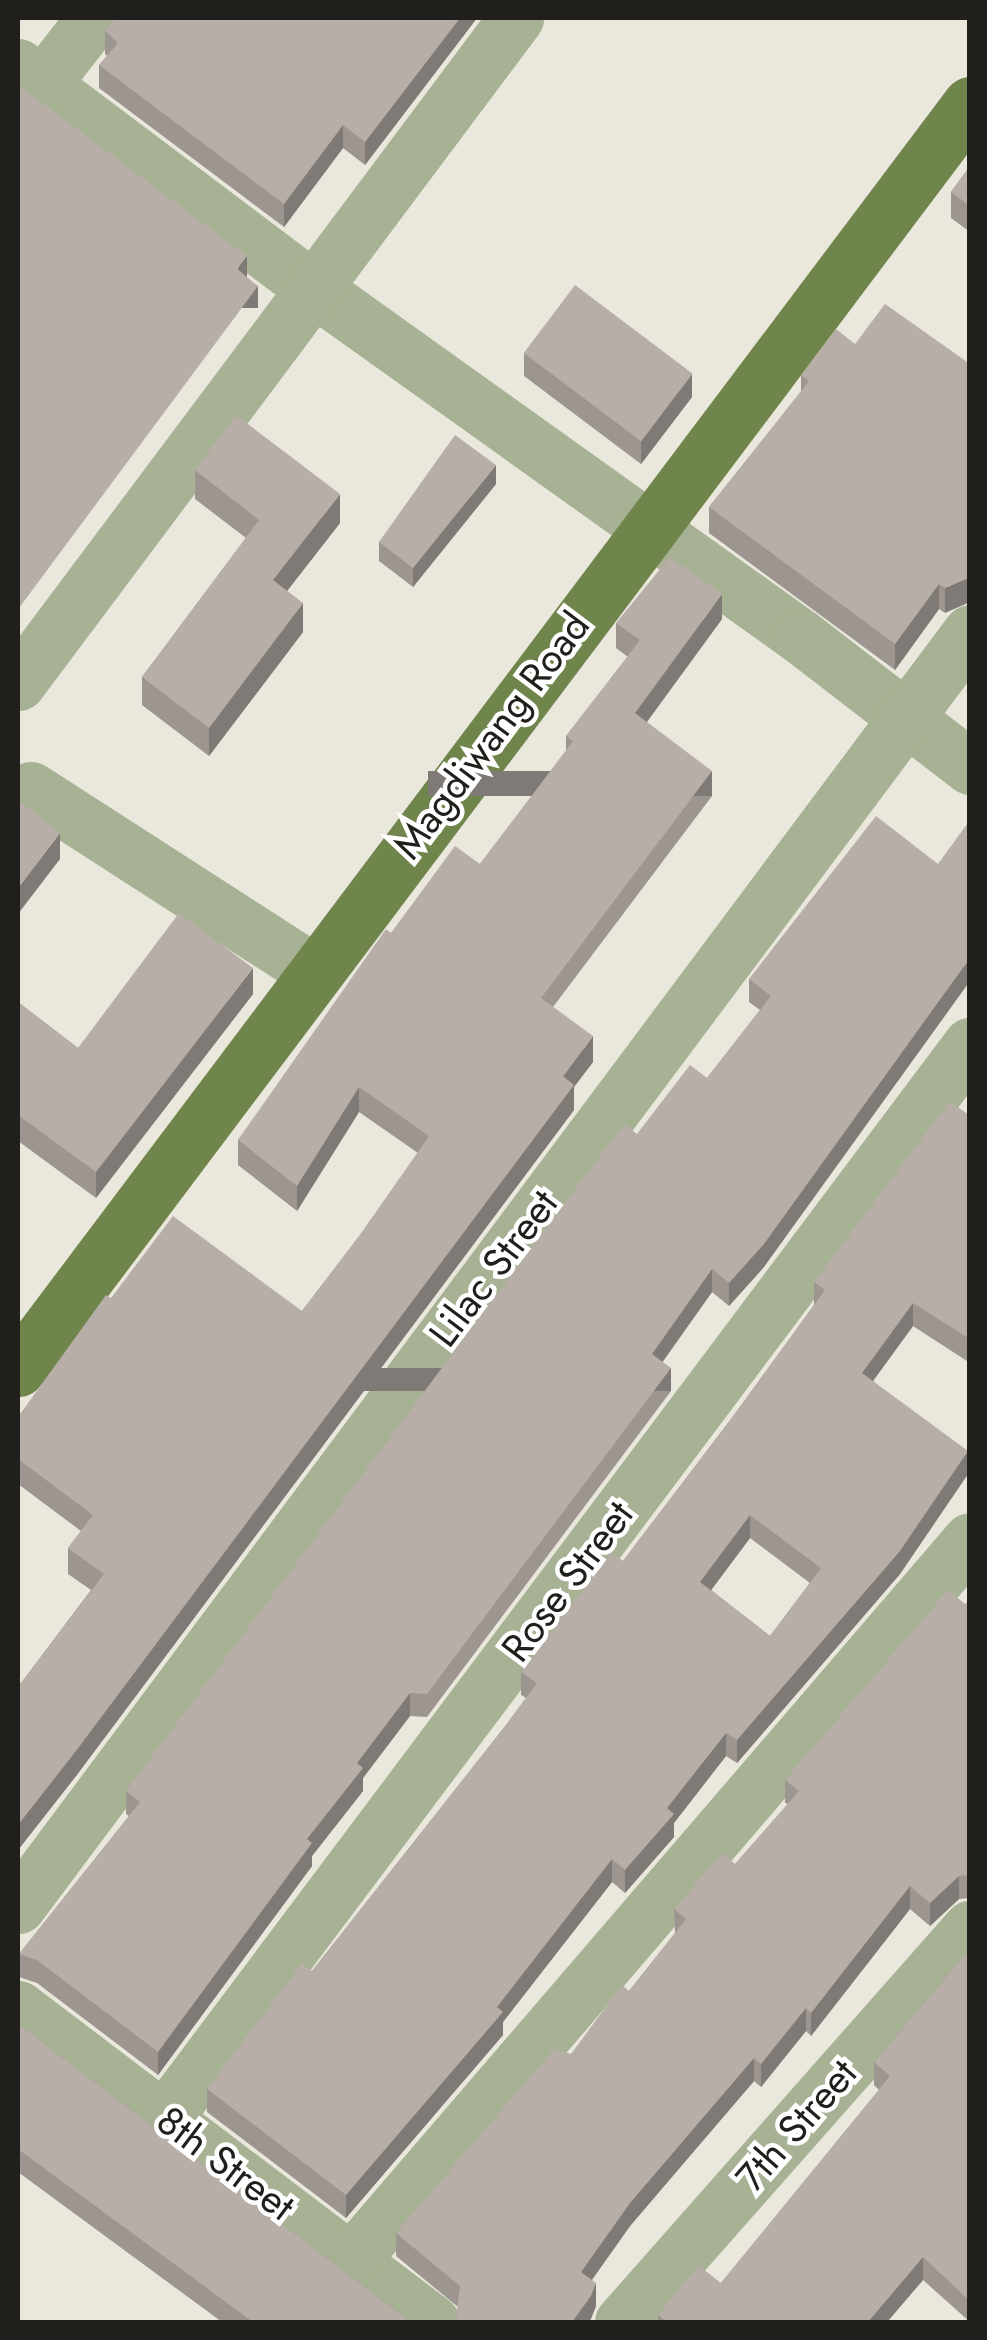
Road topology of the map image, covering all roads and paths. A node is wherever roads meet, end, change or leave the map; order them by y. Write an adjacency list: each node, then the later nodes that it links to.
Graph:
1 (94, 18): 3 (street)
2 (516, 18): 5 (street)
3 (30, 76): 5 (street)
4 (970, 104): 6 (main road, Magdiwang Road)
5 (316, 291): 6 (street); 8 (street)
6 (645, 528): 9 (street); 12 (main road, Magdiwang Road)
7 (970, 632): 9 (street, Lilac Street)
8 (18, 683)
9 (905, 717): 10 (street); 16 (street, Lilac Street)
10 (970, 767)
11 (31, 789): 12 (street)
12 (315, 972): 14 (main road, Magdiwang Road)
13 (970, 1045): 19 (street, Rose Street)
14 (18, 1368)
15 (970, 1540): 20 (street)
16 (18, 1906)
17 (970, 1928): 22 (street, 7th Street)
18 (18, 2008): 19 (street, 8th Street)
19 (166, 2117): 20 (street, 8th Street)
20 (352, 2259): 21 (street, 8th Street)
21 (432, 2322)
22 (622, 2322)

